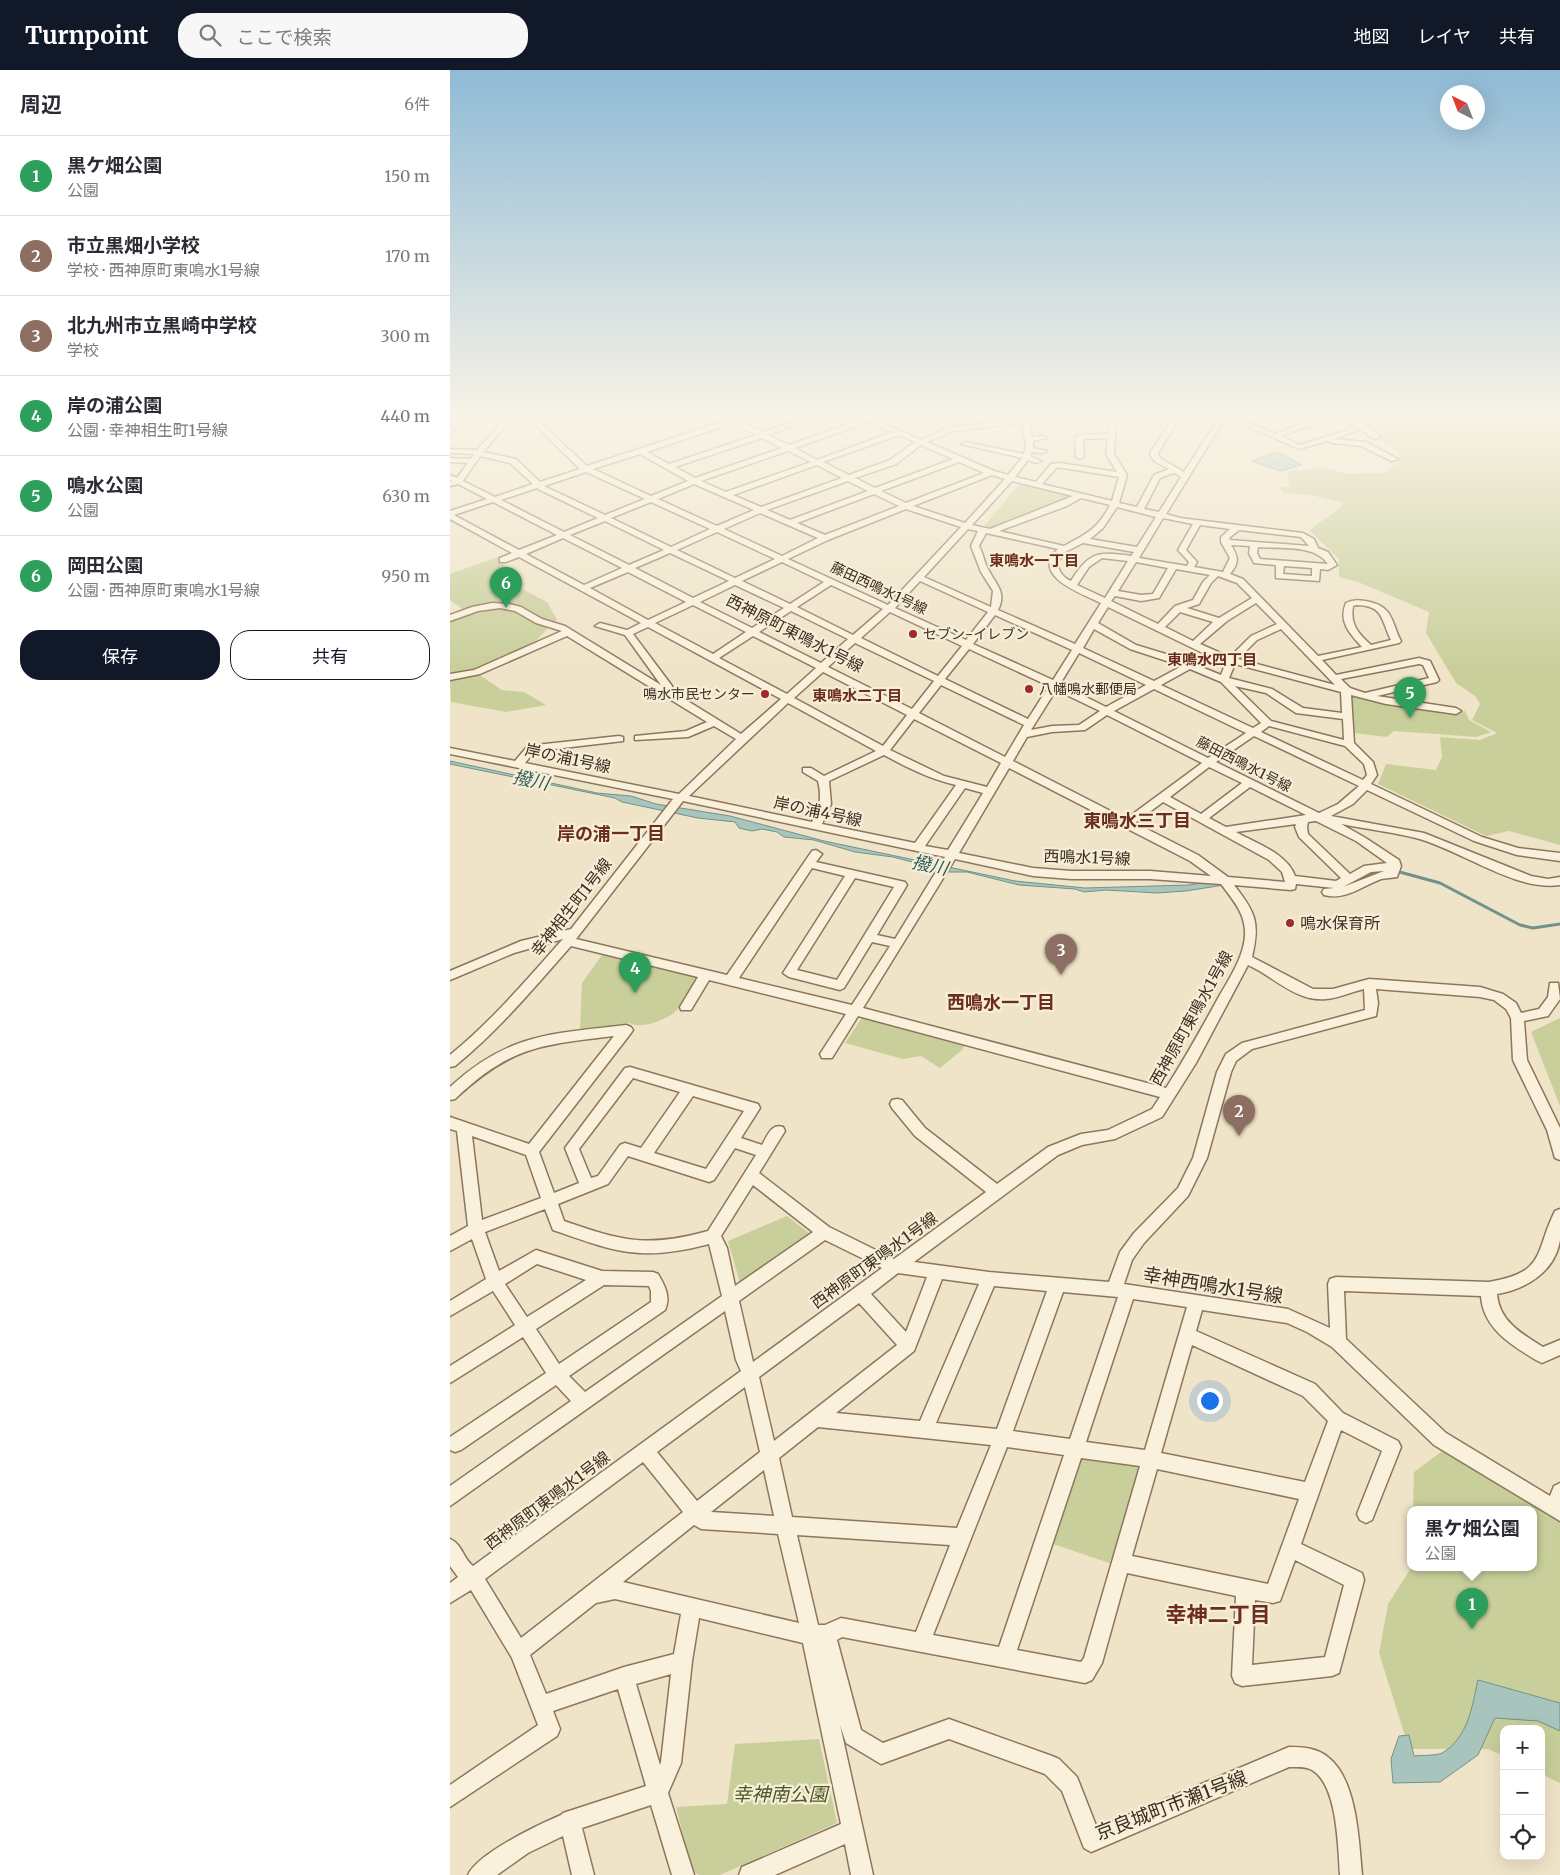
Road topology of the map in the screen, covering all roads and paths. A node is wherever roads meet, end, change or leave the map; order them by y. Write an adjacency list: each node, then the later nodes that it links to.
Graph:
1 (495, 499): 19 (street); 28 (street, 西神原町東鳴水1号線)
2 (567, 499): 21 (street)
3 (652, 499): 21 (street); 26 (street, 藤田西鳴水1号線)
4 (736, 499): 17 (street)
5 (790, 499): 17 (street)
6 (852, 499): 23 (street)
7 (891, 499): 16 (street)
8 (923, 499): 16 (street)
9 (991, 499): 24 (street, 幸神相生町1号線)
10 (1073, 499): 27 (street)
11 (1092, 499): 15 (street)
12 (1117, 499): 15 (street)
13 (1145, 499): 18 (street)
14 (1172, 499): 20 (street)
15 (1116, 505): 18 (street); 30 (street)
16 (905, 506): 24 (street); 29 (street)
17 (760, 510): 23 (street); 26 (street)
18 (1139, 510): 20 (street)
19 (450, 515): 37 (street)
20 (1162, 515): 22 (street); 35 (street)
21 (605, 518): 28 (street); 34 (street)
22 (1198, 522): 25 (street); 45 (street)
23 (790, 523): 29 (street)
24 (966, 526): 27 (street); 47 (street, 幸神相生町1号線)
25 (1238, 526): 31 (street); 36 (street)
26 (718, 529): 34 (street); 38 (street, 藤田西鳴水1号線)
27 (987, 530): 33 (street); 59 (street)
28 (564, 535): 37 (street); 44 (street, 西神原町東鳴水1号線)
29 (825, 538): 38 (street)
30 (1082, 540): 33 (street); 35 (street)
31 (1225, 542): 32 (street); 46 (street)
32 (1254, 544): 36 (street); 41 (street)
33 (1064, 548): 50 (street)
34 (671, 550): 44 (street); 48 (street)
35 (1138, 550): 40 (street)
36 (1314, 550): 42 (street)
37 (520, 553): 39 (street); 51 (street)
38 (782, 558): 48 (street); 49 (street, 藤田西鳴水1号線)
39 (503, 560)
40 (1133, 560): 43 (street); 50 (street); 52 (street)
41 (1280, 564): 42 (street); 42 (street)
42 (1316, 566)
43 (1173, 567): 45 (street); 52 (street)
44 (630, 568): 51 (street); 54 (street, 西神原町東鳴水1号線)
45 (1189, 569): 46 (street)
46 (1220, 575): 53 (street); 58 (street)
47 (918, 578): 57 (street, 幸神相生町1号線); 59 (street)
48 (735, 581): 54 (street); 56 (street)
49 (831, 582): 56 (street); 57 (street, 藤田西鳴水1号線)
50 (1072, 586): 55 (street)
51 (584, 588): 62 (street)
52 (1113, 592): 55 (street)
53 (1258, 599): 61 (street); 63 (street)
54 (694, 601): 62 (street); 68 (street, 西神原町東鳴水1号線)
55 (1107, 602): 64 (street); 66 (street)
56 (790, 608): 68 (street); 70 (street)
57 (889, 608): 70 (street, 幸神相生町1号線); 71 (street, 藤田西鳴水1号線)
58 (1178, 608): 61 (street); 66 (street)
59 (993, 612): 71 (street); 74 (street)
60 (453, 614): 67 (street)
61 (1221, 622): 72 (street)
62 (648, 623): 69 (street); 75 (street)
63 (1283, 624): 76 (street); 77 (street)
64 (1094, 625): 74 (street); 78 (street)
65 (600, 626): 69 (street)
66 (1159, 628): 72 (street)
67 (568, 632): 80 (street); 87 (street)
68 (754, 632): 75 (street); 79 (street, 西神原町東鳴水1号線)
69 (628, 633): 87 (street)
70 (854, 639): 79 (street, 幸神相生町1号線); 82 (street)
71 (967, 644): 82 (street); 84 (street, 藤田西鳴水1号線)
72 (1194, 645): 77 (street)
73 (1369, 648): 73 (street); 76 (street)
74 (1078, 649): 84 (street); 85 (street)
75 (713, 658): 89 (street)
76 (1315, 659): 81 (street)
77 (1233, 661): 83 (street); 86 (street)
78 (1189, 666): 83 (street); 85 (street)
79 (823, 667): 89 (street, 幸神相生町1号線); 92 (street, 西神原町東鳴水1号線)
80 (450, 677)
81 (1334, 678): 86 (street); 88 (street)
82 (939, 680): 92 (street); 96 (street)
83 (1224, 680): 93 (street); 95 (street)
84 (1056, 685): 91 (street, 藤田西鳴水1号線); 96 (street)
85 (1154, 685): 91 (street); 97 (street)
86 (1346, 690): 88 (street); 93 (street)
87 (668, 693): 94 (street)
88 (1364, 696): 90 (street)
89 (788, 699): 101 (street, 幸神相生町1号線); 103 (street)
90 (1456, 711)
91 (1108, 712): 98 (street); 106 (street, 藤田西鳴水1号線)
92 (913, 713): 103 (street); 105 (street, 西神原町東鳴水1号線)
93 (1347, 717): 102 (street)
94 (714, 722): 99 (street); 101 (street)
95 (1267, 722): 97 (street); 102 (street)
96 (1030, 724): 98 (street)
97 (1250, 732): 106 (street); 112 (street)
98 (1024, 735): 105 (street)
99 (640, 738)
100 (619, 739): 107 (street)
101 (742, 739): 115 (street, 幸神相生町1号線)
102 (1349, 744): 112 (street)
103 (884, 751): 109 (street); 111 (street)
104 (454, 756): 107 (street, 岸の浦1号線)
105 (1009, 762): 113 (street); 119 (street, 西神原町東鳴水1号線)
106 (1209, 762): 110 (street, 藤田西鳴水1号線); 114 (street)
107 (518, 764): 115 (street, 岸の浦1号線)
108 (807, 770): 109 (street)
109 (823, 780): 120 (street)
110 (1250, 782): 116 (street, 藤田西鳴水1号線); 117 (street)
111 (962, 784): 113 (street); 122 (street)
112 (1365, 786): 116 (street); 124 (street)
113 (990, 791): 123 (street)
114 (1162, 797): 117 (street); 119 (street)
115 (680, 798): 120 (street, 岸の浦4号線); 131 (street, 幸神相生町1号線)
116 (1318, 817): 118 (street); 125 (street, 藤田西鳴水1号線); 129 (street)
117 (1201, 819): 121 (street)
118 (1303, 820): 121 (street); 127 (street)
119 (1128, 823): 128 (street, 西神原町東鳴水1号線)
120 (815, 827): 122 (street, 岸の浦4号線)
121 (1222, 831): 130 (street)
122 (918, 848): 123 (street, 岸の浦4号線)
123 (950, 857): 128 (street, 西鳴水1号線); 133 (street)
124 (1560, 857)
125 (1394, 869): 127 (street); 130 (street)
126 (852, 874): 132 (street); 132 (street); 137 (street)
127 (1349, 879): 130 (street)
128 (1224, 880): 130 (street, 西鳴水1号線); 134 (street, 西神原町東鳴水1号線)
129 (1560, 881)
130 (1290, 883)
131 (571, 937): 135 (street); 136 (street); 144 (street, 幸神相生町1号線)
132 (870, 937): 133 (street)
133 (898, 944): 141 (street)
134 (1245, 959): 138 (street); 146 (street, 西神原町東鳴水1号線)
135 (706, 975): 137 (street); 140 (street)
136 (450, 976)
137 (730, 981): 141 (street)
138 (1369, 984): 142 (street); 172 (street)
139 (1554, 986): 142 (street)
140 (686, 1006)
141 (855, 1010): 143 (street); 146 (street)
142 (1517, 1018): 154 (street)
143 (827, 1054)
144 (450, 1062)
145 (689, 1090): 151 (street); 155 (street); 157 (street)
146 (1169, 1094): 158 (street, 西神原町東鳴水1号線)
147 (450, 1095): 152 (street)
148 (898, 1104): 158 (street)
149 (457, 1126): 152 (street); 161 (street)
150 (778, 1132): 153 (street)
151 (732, 1141): 153 (street); 155 (street)
152 (532, 1151): 159 (street)
153 (764, 1152): 156 (street)
154 (1560, 1154)
155 (644, 1156): 157 (street)
156 (751, 1175): 162 (street, 幸神西鳴水1号線); 163 (street)
157 (587, 1186): 159 (street)
158 (998, 1193): 165 (street, 西神原町東鳴水1号線)
159 (549, 1202): 161 (street); 163 (street)
160 (1560, 1215): 171 (street)
161 (476, 1228): 164 (street); 169 (street)
162 (824, 1232): 165 (street, 幸神西鳴水1号線); 174 (street)
163 (713, 1236): 174 (street)
164 (450, 1244)
165 (893, 1266): 166 (street, 幸神西鳴水1号線); 173 (street, 西神原町東鳴水1号線)
166 (937, 1272): 168 (street, 幸神西鳴水1号線); 180 (street)
167 (602, 1278): 169 (street); 177 (street); 184 (street)
168 (989, 1279): 170 (street, 幸神西鳴水1号線); 188 (street)
169 (495, 1282): 176 (street); 177 (street)
170 (1057, 1286): 172 (street, 幸神西鳴水1号線); 189 (street)
171 (1489, 1289): 179 (street); 181 (street)
172 (1121, 1291): 175 (street, 幸神西鳴水1号線); 191 (street)
173 (860, 1292): 180 (street); 182 (street, 西神原町東鳴水1号線)
174 (729, 1300): 182 (street); 185 (street)
175 (1196, 1302): 178 (street); 179 (street, 幸神西鳴水1号線)
176 (450, 1309)
177 (525, 1326): 183 (street); 184 (street)
178 (1187, 1335): 187 (street); 194 (street)
179 (1338, 1342): 197 (street, 幸神西鳴水1号線)
180 (908, 1346): 186 (street)
181 (1560, 1347)
182 (750, 1372): 192 (street, 西神原町東鳴水1号線); 193 (street)
183 (450, 1375)
184 (557, 1375): 185 (street); 190 (street)
185 (584, 1403): 196 (street)
186 (816, 1419): 188 (street); 193 (street)
187 (1337, 1419): 195 (street); 199 (street)
188 (924, 1431): 189 (street)
189 (1002, 1438): 191 (street); 201 (street)
190 (452, 1442)
191 (1076, 1449): 194 (street); 213 (street)
192 (644, 1450): 198 (street); 205 (street, 西神原町東鳴水1号線)
193 (770, 1456): 198 (street); 200 (street)
194 (1150, 1459): 195 (street); 204 (street)
195 (1310, 1492): 203 (street)
196 (450, 1496)
197 (1558, 1504)
198 (694, 1513): 200 (street); 208 (street)
199 (1366, 1514)
200 (786, 1526): 201 (street); 210 (street)
201 (961, 1537): 211 (street)
202 (450, 1548): 205 (street)
203 (1290, 1548): 206 (street); 206 (street)
204 (1121, 1563): 206 (street); 213 (street)
205 (473, 1577): 207 (street, 西神原町東鳴水1号線); 212 (street)
206 (1246, 1588)
207 (450, 1594)
208 (594, 1594): 209 (street); 212 (street)
209 (692, 1607): 210 (street); 214 (street)
210 (818, 1635): 211 (street); 220 (street); 226 (street, 京良城町市瀬1号線)
211 (922, 1642): 213 (street)
212 (519, 1652): 216 (street)
213 (1005, 1656)
214 (682, 1661): 215 (street); 217 (street)
215 (624, 1677): 216 (street); 217 (street)
216 (542, 1705): 218 (street)
217 (658, 1793): 219 (street); 223 (street)
218 (450, 1797)
219 (570, 1820): 221 (street); 222 (street)
220 (852, 1830): 224 (street); 225 (street)
221 (480, 1875)
222 (583, 1875)
223 (683, 1875)
224 (750, 1875)
225 (862, 1875)
226 (1351, 1875)

